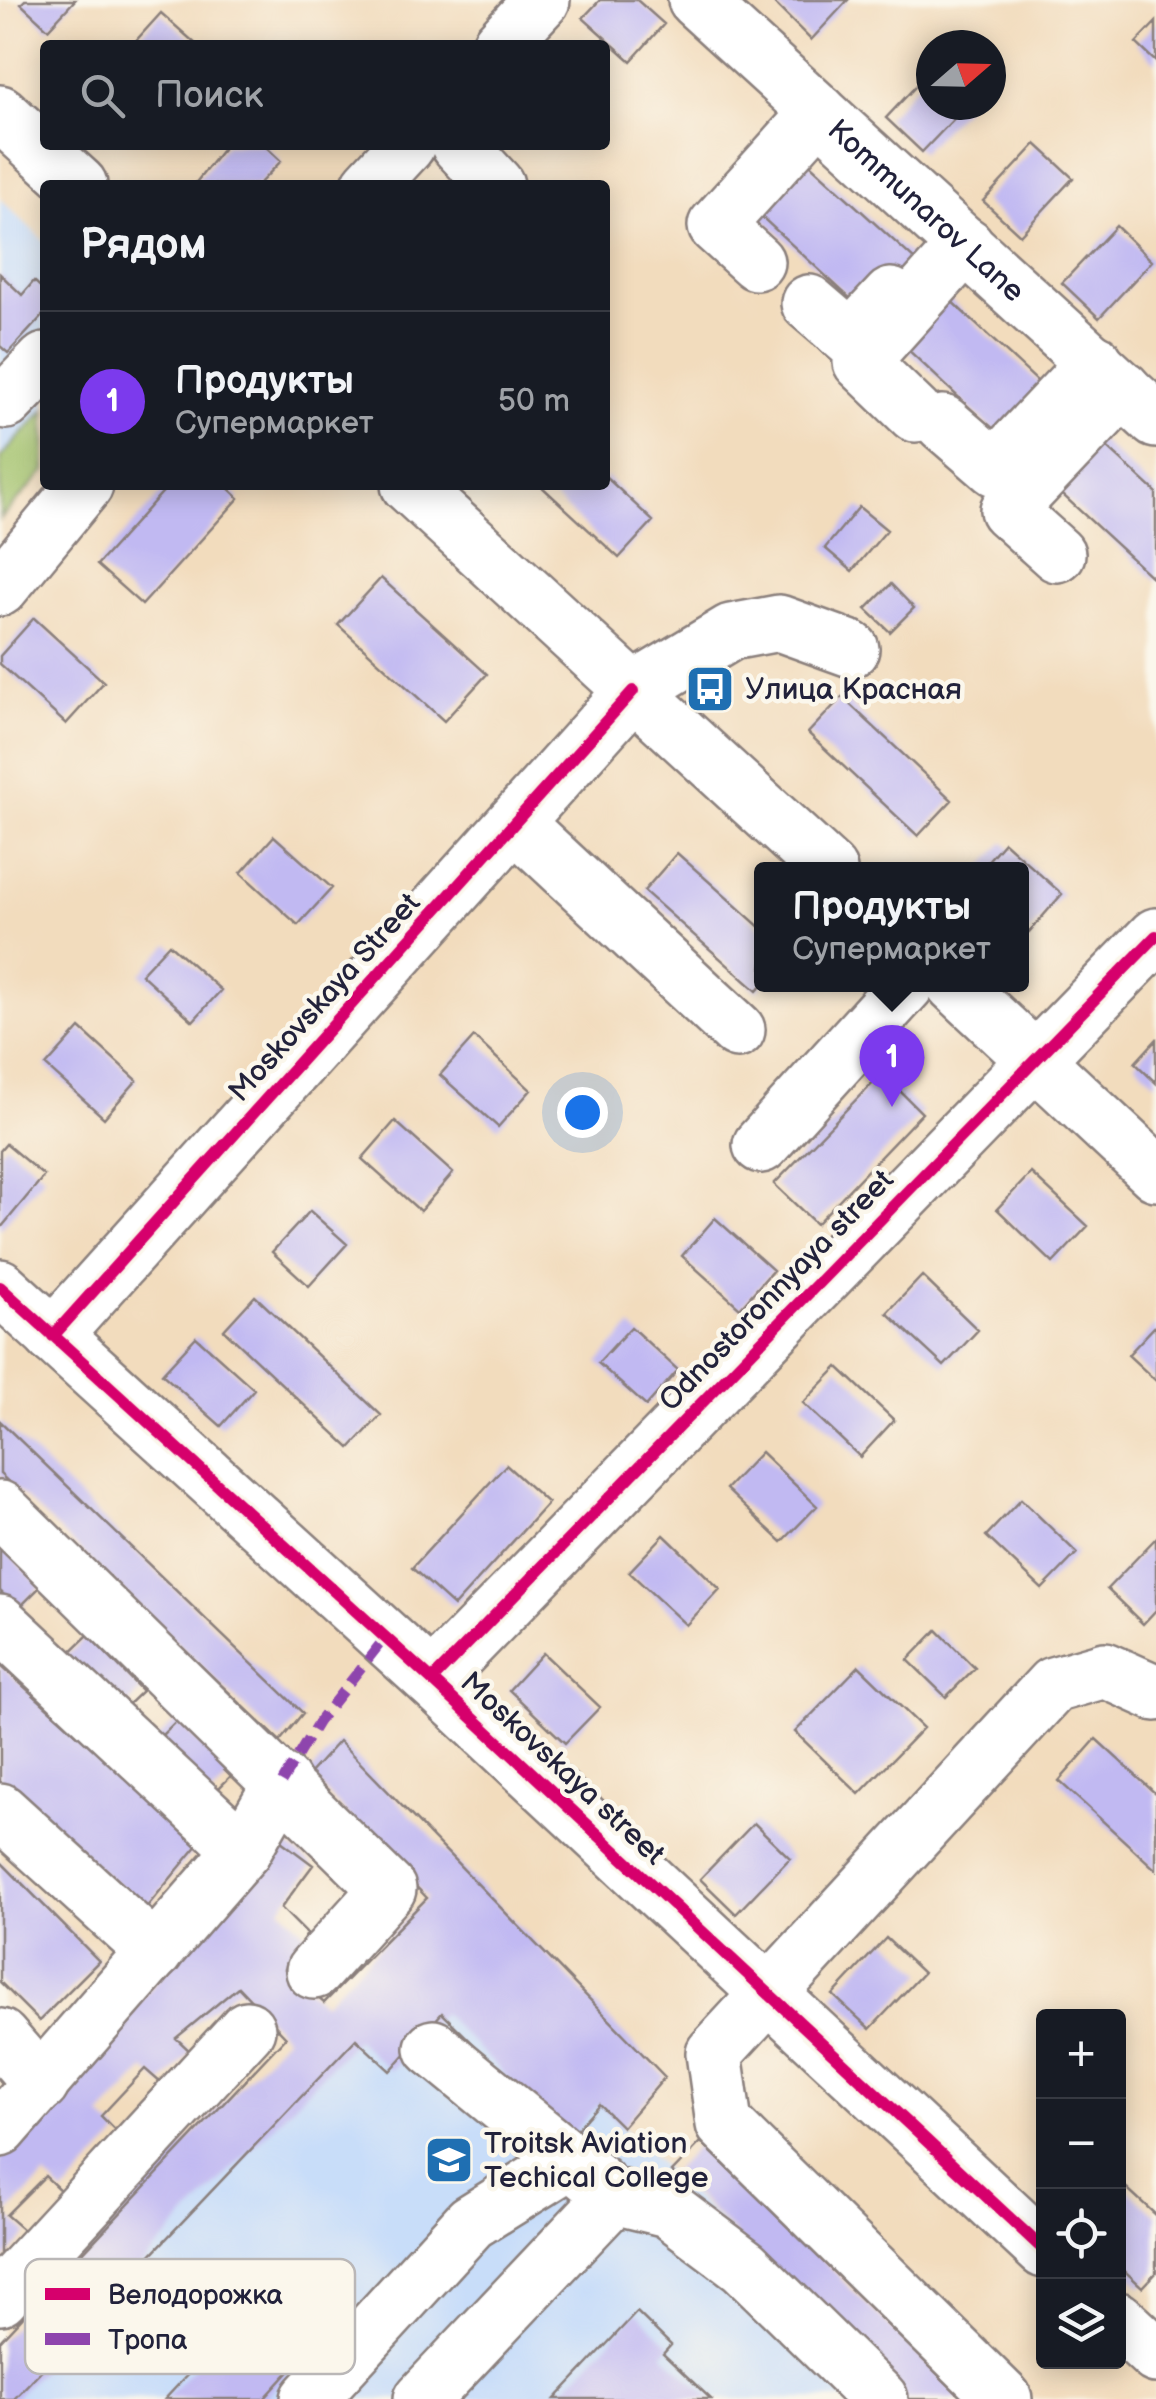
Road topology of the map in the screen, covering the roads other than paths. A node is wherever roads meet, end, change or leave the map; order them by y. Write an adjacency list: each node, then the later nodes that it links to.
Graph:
1 (542, 0): 3 (street)
2 (696, 0): 4 (street, Kommunarov Lane)
3 (505, 40)
4 (819, 112): 13 (street, Kommunarov Lane); 14 (street)
5 (0, 113): 6 (street)
6 (40, 149)
7 (41, 150): 10 (street)
8 (402, 150): 11 (street)
9 (464, 150): 12 (street)
10 (74, 180)
11 (375, 180)
12 (491, 180)
13 (959, 238): 15 (street); 17 (street, Kommunarov Lane); 17 (street)
14 (756, 262)
15 (809, 304)
16 (40, 367): 18 (street)
17 (1124, 391): 21 (street)
18 (6, 401)
19 (80, 490): 22 (street)
20 (414, 490): 24 (street)
21 (1058, 554)
22 (0, 588)
23 (851, 650): 24 (street, Moskovskaya Street)
24 (633, 691): 25 (street, Moskovskaya Street); 26 (street)
25 (514, 822): 30 (street); 35 (street, Moskovskaya Street)
26 (820, 862)
27 (1156, 936): 31 (street, Odnostoronnyaya street)
28 (900, 992): 32 (street)
29 (963, 992): 31 (street)
30 (737, 1030)
31 (1035, 1058): 33 (street); 39 (street, Odnostoronnyaya street)
32 (761, 1145)
33 (1156, 1172)
34 (0, 1287): 35 (street, Moskovskaya street)
35 (53, 1336): 39 (street, Moskovskaya street)
36 (0, 1509): 37 (street)
37 (82, 1588): 38 (street); 40 (street)
38 (13, 1635): 42 (street)
39 (432, 1680): 48 (street, Moskovskaya street)
40 (180, 1683): 42 (street); 43 (street)
41 (1156, 1692): 48 (street)
42 (125, 1738): 45 (street)
43 (282, 1782): 45 (street); 47 (street)
44 (0, 1811): 46 (street)
45 (243, 1850): 46 (street)
46 (155, 1952): 52 (street)
47 (314, 1970)
48 (770, 1994): 56 (street, Moskovskaya street); 67 (street)
49 (247, 2029): 57 (street)
50 (0, 2036): 52 (street)
51 (434, 2048): 54 (street)
52 (41, 2084): 53 (street)
53 (0, 2129)
54 (571, 2160): 55 (street); 61 (street)
55 (614, 2196): 65 (street); 66 (street)
56 (1036, 2243)
57 (36, 2259)
58 (25, 2271): 59 (street)
59 (0, 2298)
60 (1126, 2327): 62 (street)
61 (355, 2349)
62 (1156, 2355)
63 (332, 2374): 64 (street)
64 (309, 2399)
65 (422, 2399)
66 (880, 2399)
67 (1004, 2399)

